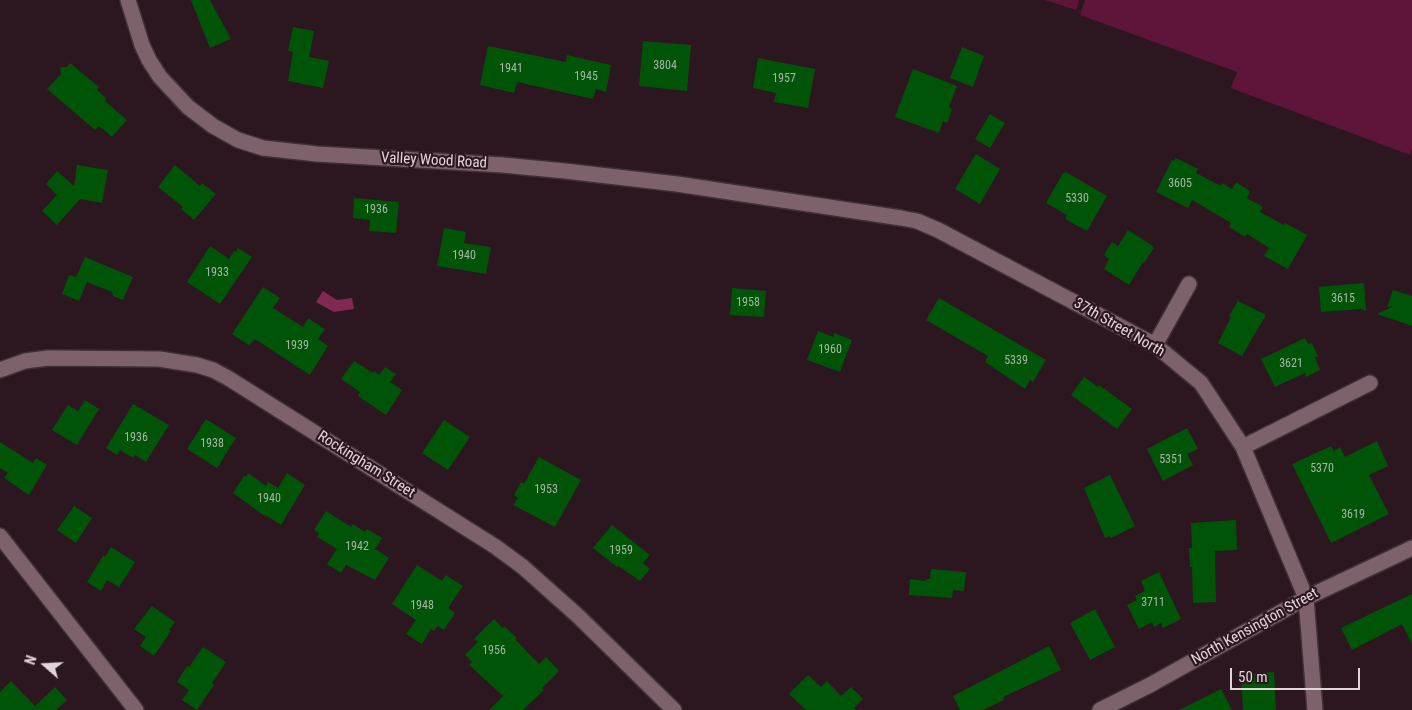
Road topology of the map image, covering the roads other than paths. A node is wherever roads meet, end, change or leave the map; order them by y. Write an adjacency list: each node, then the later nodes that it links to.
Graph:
1 (128, 0): 2 (street, Valley Wood Road)
2 (815, 205): 4 (street, 37th Street North)
3 (1188, 284): 4 (street)
4 (1156, 345): 7 (street, 37th Street North)
5 (0, 370): 12 (street, Rockingham Street)
6 (1370, 383): 7 (street)
7 (1243, 447): 10 (street, 37th Street North)
8 (0, 536): 11 (street)
9 (1412, 548): 10 (street, North Kensington Street)
10 (1306, 598): 13 (street, North Kensington Street); 14 (street, 37th Street North)
11 (136, 710)
12 (674, 710)
13 (1100, 710)
14 (1315, 710)

